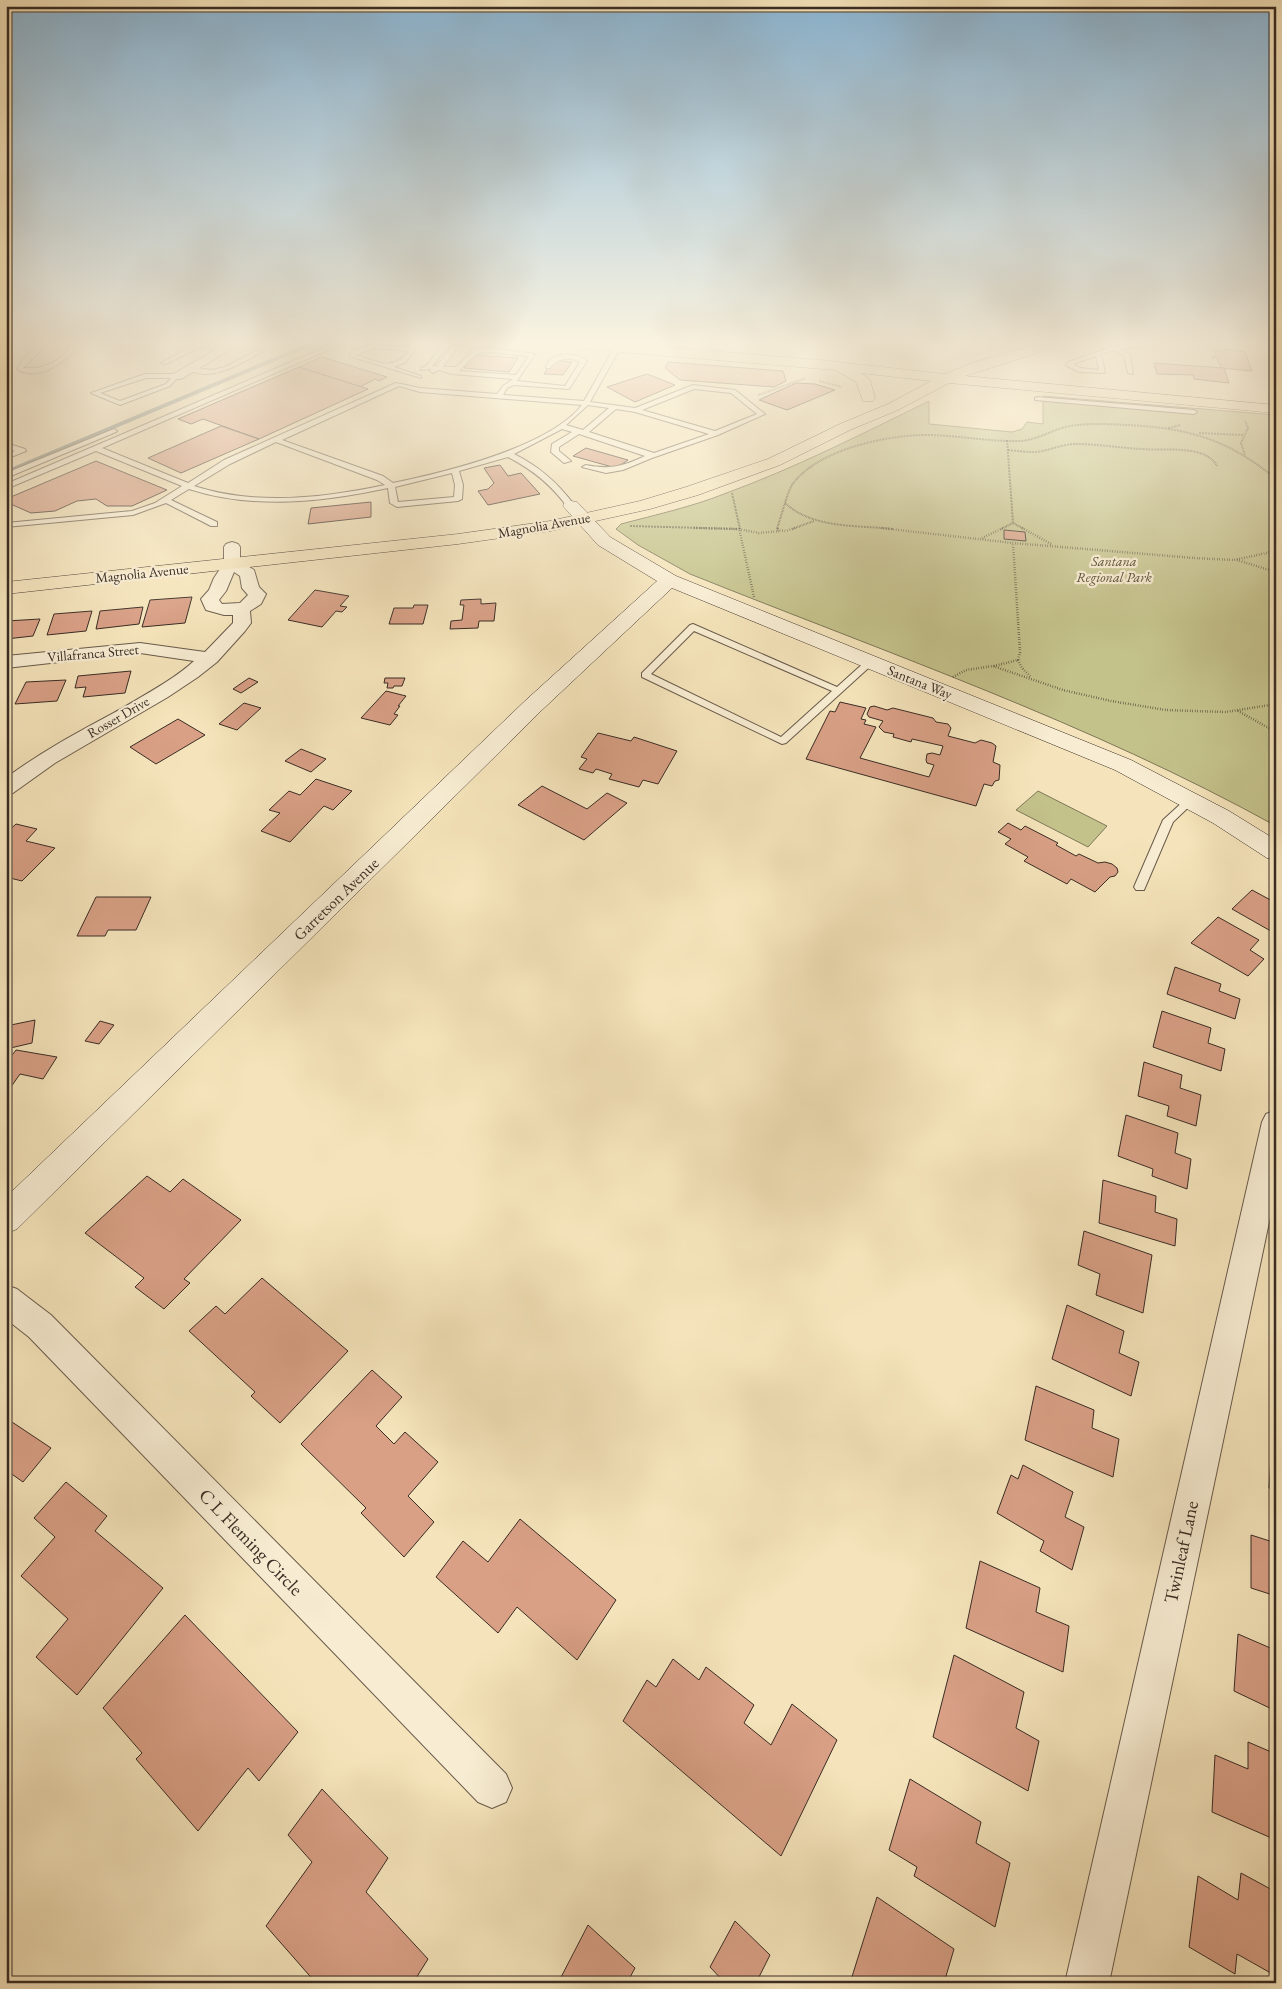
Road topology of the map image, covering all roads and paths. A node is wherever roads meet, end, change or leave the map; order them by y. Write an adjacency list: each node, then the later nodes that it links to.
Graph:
1 (1243, 436): 21 (path)
2 (100, 437): 27 (lane)
3 (122, 437): 17 (lane)
4 (283, 437): 14 (lane)
5 (540, 437): 19 (lane)
6 (572, 437): 23 (lane)
7 (596, 437): 20 (lane)
8 (707, 437): 20 (lane)
9 (826, 437): 36 (main road, Magnolia Avenue)
10 (905, 437): 35 (path)
11 (954, 437): 15 (path)
12 (1039, 437): 15 (path)
13 (1205, 437): 21 (path)
14 (276, 440): 29 (lane); 30 (lane)
15 (1007, 440): 18 (path)
16 (6, 445): 22 (lane)
17 (96, 448): 29 (lane); 31 (lane)
18 (1008, 450): 24 (path); 38 (path)
19 (509, 454): 26 (lane); 36 (lane)
20 (652, 455): 25 (lane)
21 (1245, 455): 28 (path)
22 (6, 457)
23 (567, 461)
24 (1217, 466)
25 (586, 467)
26 (455, 469): 30 (lane); 30 (lane)
27 (6, 476)
28 (1276, 479)
29 (188, 485): 30 (lane); 34 (lane)
30 (391, 485)
31 (6, 487)
32 (731, 490): 42 (path)
33 (614, 495): 36 (main road, Magnolia Avenue)
34 (165, 500): 39 (lane); 40 (lane)
35 (785, 503): 37 (path); 43 (path)
36 (577, 512): 48 (main road, Magnolia Avenue); 52 (street, Santana Way)
37 (814, 521): 43 (path); 44 (path)
38 (1013, 523): 44 (path); 46 (path)
39 (7, 524)
40 (214, 524)
41 (623, 526): 42 (path)
42 (738, 529): 43 (path); 54 (path)
43 (781, 531)
44 (982, 538): 45 (path)
45 (1013, 543): 46 (path); 59 (path)
46 (1053, 545): 49 (path)
47 (1276, 551): 49 (path)
48 (232, 555): 50 (main road, Magnolia Avenue); 53 (main road, Magnolia Avenue); 55 (street, Rosser Drive); 56 (street)
49 (1234, 560): 51 (path)
50 (6, 571)
51 (1276, 572)
52 (668, 580): 61 (street, Santana Way); 74 (street, Garretson Avenue)
53 (6, 588)
54 (756, 603)
55 (241, 608): 56 (street); 57 (street, Rosser Drive)
56 (223, 610): 57 (street)
57 (225, 640): 58 (street, Rosser Drive)
58 (210, 658): 60 (street, Villafranca Street); 69 (street, Rosser Drive)
59 (1018, 660): 62 (path); 64 (path)
60 (6, 662)
61 (870, 662): 65 (lane); 70 (street, Santana Way)
62 (992, 666): 63 (path); 64 (path)
63 (950, 679)
64 (1034, 679): 67 (path)
65 (837, 690): 65 (lane)
66 (1276, 704): 67 (path)
67 (1238, 710): 68 (path)
68 (1276, 732)
69 (6, 788)
70 (1190, 801): 71 (street, Santana Way); 72 (lane)
71 (1276, 852)
72 (1140, 887)
73 (1276, 1122): 77 (street, Twinleaf Lane)
74 (6, 1219)
75 (6, 1300): 76 (street, C L Fleming Circle)
76 (492, 1788)
77 (1087, 1983)

